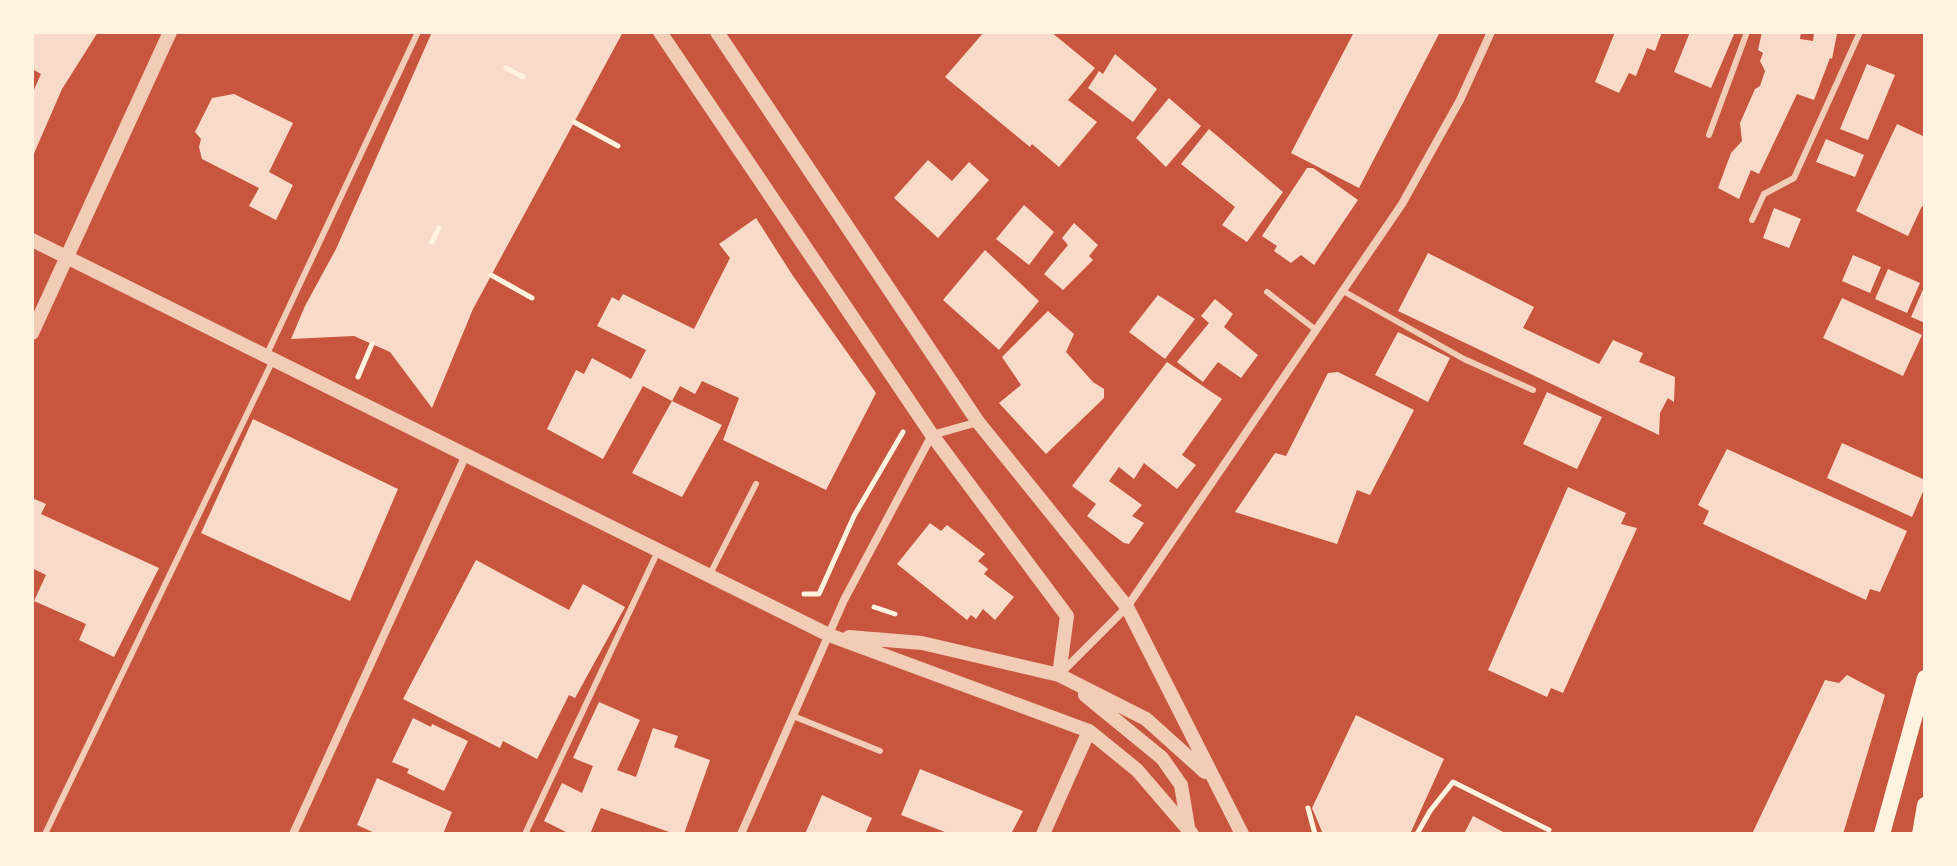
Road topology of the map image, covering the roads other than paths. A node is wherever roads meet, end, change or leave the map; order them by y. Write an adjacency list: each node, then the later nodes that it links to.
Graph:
1 (170, 32): 11 (street)
2 (418, 32): 16 (lane)
3 (660, 32): 19 (street)
4 (717, 32): 18 (street)
5 (1491, 32): 12 (street)
6 (1747, 32): 8 (lane)
7 (1860, 32): 9 (lane)
8 (1709, 135)
9 (1752, 220)
10 (32, 240): 11 (street)
11 (67, 258): 15 (street); 16 (street)
12 (1343, 291): 14 (street); 17 (lane)
13 (1267, 292): 14 (lane)
14 (1316, 330): 24 (street)
15 (32, 333)
16 (269, 358): 20 (street); 34 (lane)
17 (1533, 390)
18 (978, 422): 19 (street); 24 (street)
19 (932, 435): 25 (street); 26 (street)
20 (465, 457): 22 (street); 35 (street)
21 (756, 484): 23 (lane)
22 (658, 551): 23 (street); 36 (lane)
23 (709, 576): 25 (street)
24 (1127, 607): 26 (street); 31 (street)
25 (829, 635): 26 (street); 28 (street); 29 (street)
26 (1059, 675): 31 (street); 33 (street)
27 (1924, 686): 40 (main road)
28 (793, 716): 30 (lane); 37 (street)
29 (1089, 731): 33 (street); 38 (street)
30 (880, 751)
31 (1212, 778): 39 (street)
32 (1925, 805): 41 (main road)
33 (1190, 832)
34 (45, 834)
35 (293, 834)
36 (525, 834)
37 (741, 834)
38 (1043, 834)
39 (1242, 834)
40 (1882, 834)
41 (1920, 834)

